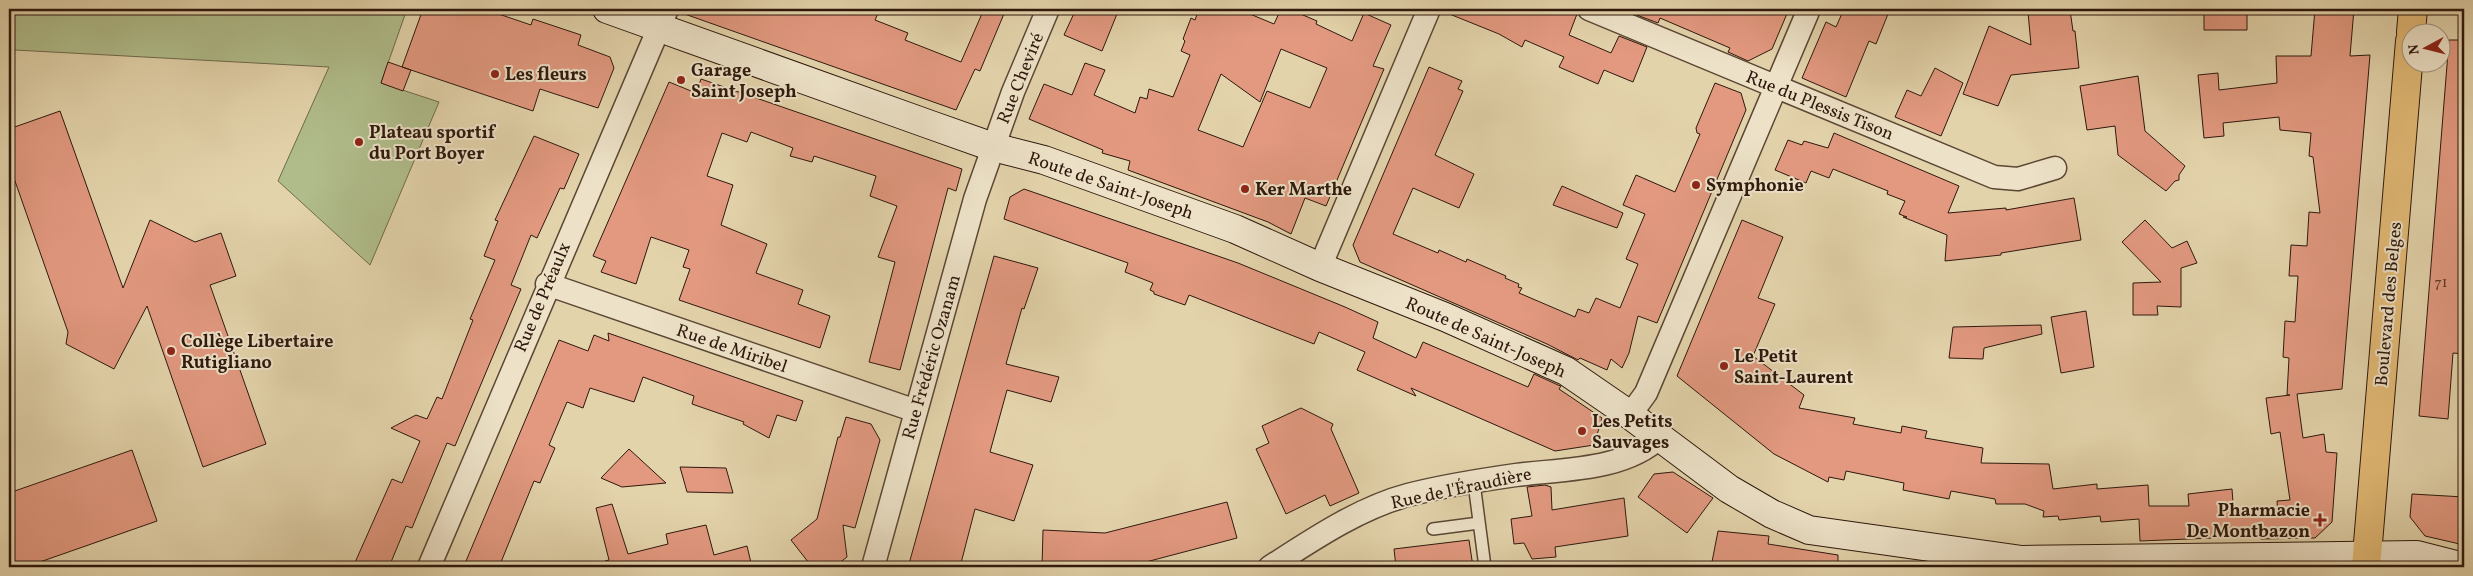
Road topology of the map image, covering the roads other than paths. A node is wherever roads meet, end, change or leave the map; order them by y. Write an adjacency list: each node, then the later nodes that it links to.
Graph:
1 (607, 9): 7 (street, Route de Saint-Joseph)
2 (1048, 9): 11 (street, Rue Cheviré)
3 (1429, 9): 13 (street)
4 (1589, 9): 10 (street, Rue du Plessis Tison)
5 (1809, 9): 10 (street)
6 (2413, 9): 8 (main road)
7 (662, 18): 11 (street, Route de Saint-Joseph); 14 (street, Rue de Préaulx)
8 (2412, 22)
9 (2407, 72): 21 (main road, Boulevard des Belges)
10 (1777, 87): 12 (street, Rue du Plessis Tison); 16 (street)
11 (993, 147): 13 (street, Route de Saint-Joseph); 15 (street, Rue Frédéric Ozanam)
12 (2055, 168)
13 (1320, 267): 16 (street, Route de Saint-Joseph)
14 (548, 284): 15 (street, Rue de Miribel); 24 (street, Rue de Préaulx)
15 (916, 411): 25 (street, Rue Frédéric Ozanam)
16 (1630, 415): 17 (street, Route de Saint-Joseph)
17 (1660, 437): 18 (street, Rue de l'Éraudière); 23 (street, Route de Saint-Joseph)
18 (1474, 483): 19 (lane); 22 (street, Rue de l'Éraudière)
19 (1479, 523): 20 (lane); 26 (lane)
20 (1433, 529)
21 (2367, 561): 23 (street, Route de Saint-Joseph); 27 (street, Route de Saint-Joseph)
22 (1279, 564)
23 (2022, 564)
24 (429, 567)
25 (873, 567)
26 (1485, 567)
27 (2464, 567)

